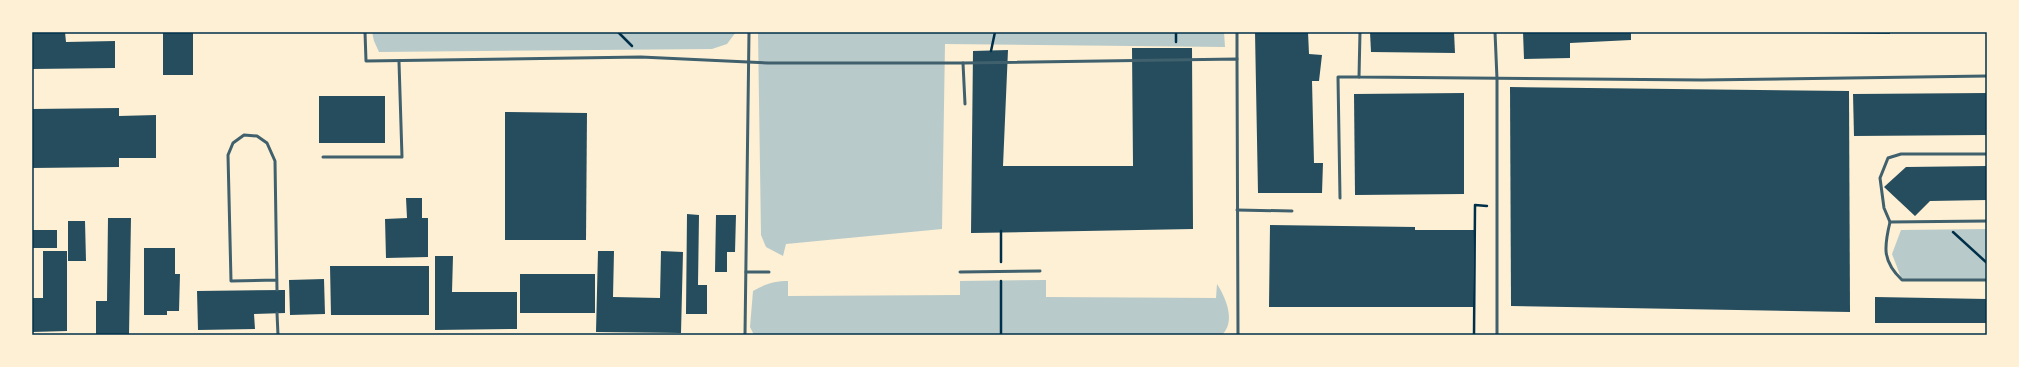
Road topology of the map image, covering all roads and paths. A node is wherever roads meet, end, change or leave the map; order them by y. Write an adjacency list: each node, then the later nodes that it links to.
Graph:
1 (364, 32): 13 (lane)
2 (618, 32): 11 (path)
3 (749, 32): 14 (lane)
4 (995, 32): 10 (path)
5 (1176, 32): 9 (path)
6 (1237, 32): 12 (lane)
7 (1360, 32): 17 (lane)
8 (1495, 32): 18 (lane)
9 (1176, 42)
10 (991, 51)
11 (641, 57): 13 (lane); 14 (lane)
12 (1237, 59): 15 (lane); 24 (lane)
13 (399, 62): 21 (lane)
14 (748, 62): 15 (lane); 31 (lane)
15 (963, 63): 19 (lane)
16 (1987, 76): 18 (lane)
17 (1359, 77): 18 (lane); 22 (lane)
18 (1497, 79): 42 (lane)
19 (965, 104)
20 (1987, 154): 28 (lane)
21 (323, 157)
22 (1340, 198)
23 (1475, 205): 41 (path)
24 (1237, 210): 25 (lane); 40 (lane)
25 (1292, 211)
26 (1942, 221): 27 (lane); 28 (lane); 29 (path)
27 (1987, 221)
28 (1890, 222): 35 (lane)
29 (1987, 263)
30 (1040, 271): 33 (lane)
31 (746, 272): 32 (lane); 39 (lane)
32 (770, 272)
33 (960, 272)
34 (276, 280): 34 (lane); 36 (lane)
35 (1987, 280)
36 (277, 290)
37 (277, 313): 38 (lane)
38 (278, 335)
39 (745, 335)
40 (1238, 335)
41 (1474, 335)
42 (1497, 335)

